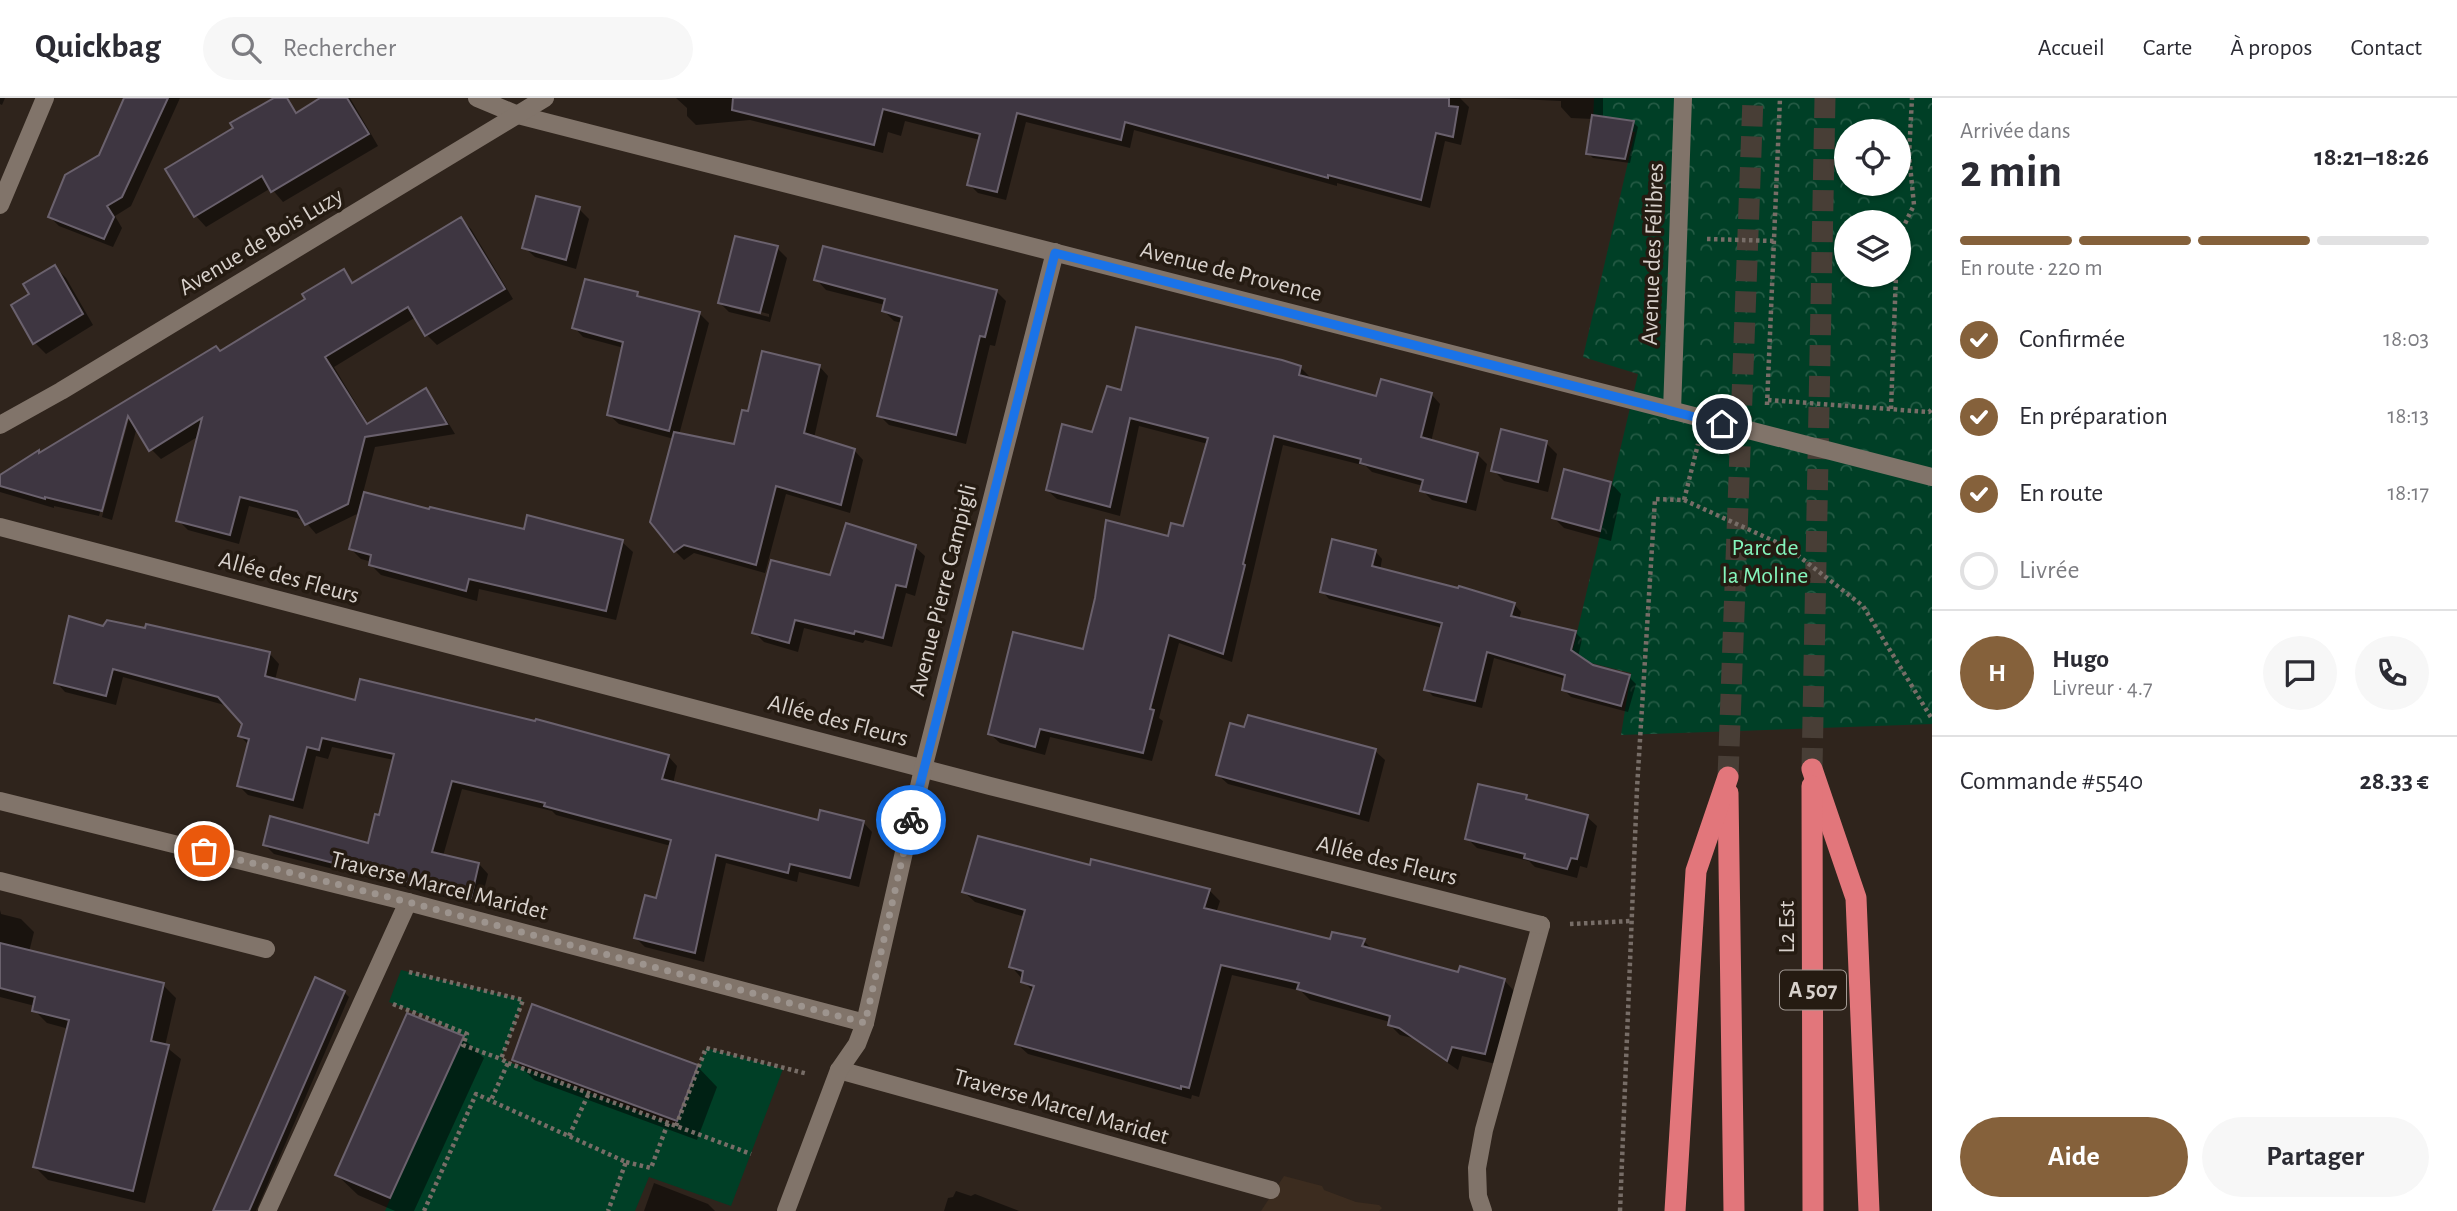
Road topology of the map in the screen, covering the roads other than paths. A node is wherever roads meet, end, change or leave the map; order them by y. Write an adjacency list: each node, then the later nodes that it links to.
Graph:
1 (46, 98): 6 (street)
2 (477, 98): 5 (street, Avenue de Provence)
3 (545, 98): 5 (street, Avenue de Bois Luzy)
4 (1683, 98): 8 (street, Avenue des Félibres)
5 (517, 115): 7 (street, Avenue de Provence); 9 (street, Avenue de Bois Luzy)
6 (0, 205)
7 (1055, 253): 8 (street, Avenue de Provence); 12 (street, Avenue Pierre Campigli)
8 (1672, 411): 10 (street, Avenue de Provence)
9 (0, 425)
10 (1932, 477)
11 (0, 527): 12 (street, Allée des Fleurs)
12 (923, 769): 17 (street, Avenue Pierre Campigli); 22 (street, Allée des Fleurs)
13 (0, 801): 15 (street, Traverse Marcel Maridet)
14 (0, 881): 16 (street)
15 (408, 902): 17 (street, Traverse Marcel Maridet); 20 (street)
16 (266, 949)
17 (865, 1023): 18 (street, Avenue Pierre Campigli)
18 (837, 1075): 19 (street, Traverse Marcel Maridet); 21 (street, Avenue Pierre Campigli)
19 (1271, 1190)
20 (267, 1211)
21 (786, 1211)
22 (1483, 1211)
23 (1675, 1211): 24 (highway)
24 (1734, 1211)
25 (1814, 1211): 26 (highway, L2 Est / A 507)
26 (1869, 1211)

